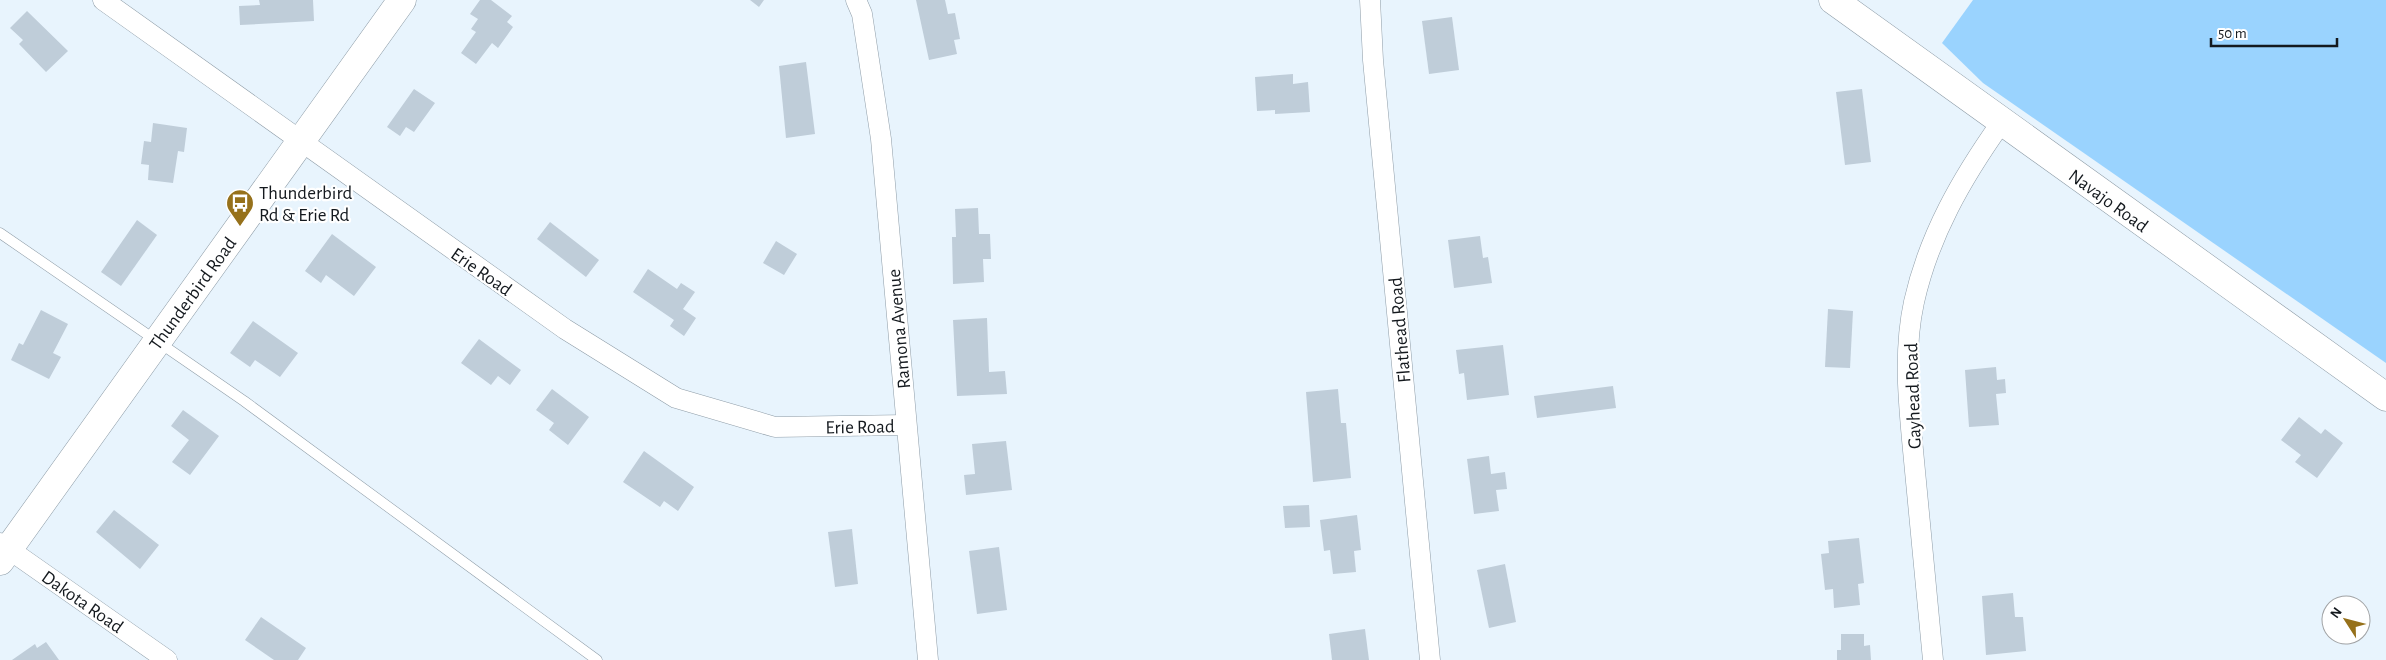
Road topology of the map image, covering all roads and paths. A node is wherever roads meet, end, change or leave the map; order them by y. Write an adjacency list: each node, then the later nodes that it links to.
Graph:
1 (103, 0): 7 (street, Erie Road)
2 (402, 0): 7 (main road, Thunderbird Road)
3 (856, 0): 11 (street, Ramona Avenue)
4 (1370, 0): 16 (street, Flathead Road)
5 (1833, 0): 6 (main road, Navajo Road)
6 (2001, 122): 10 (main road, Navajo Road); 17 (street, Gayhead Road)
7 (300, 142): 9 (main road, Thunderbird Road); 11 (street, Erie Road)
8 (0, 233): 9 (lane)
9 (157, 342): 12 (main road, Thunderbird Road); 14 (lane)
10 (2386, 398)
11 (906, 425): 15 (street, Ramona Avenue)
12 (3, 551): 13 (street, Dakota Road)
13 (167, 660)
14 (596, 660)
15 (928, 660)
16 (1430, 660)
17 (1933, 660)

